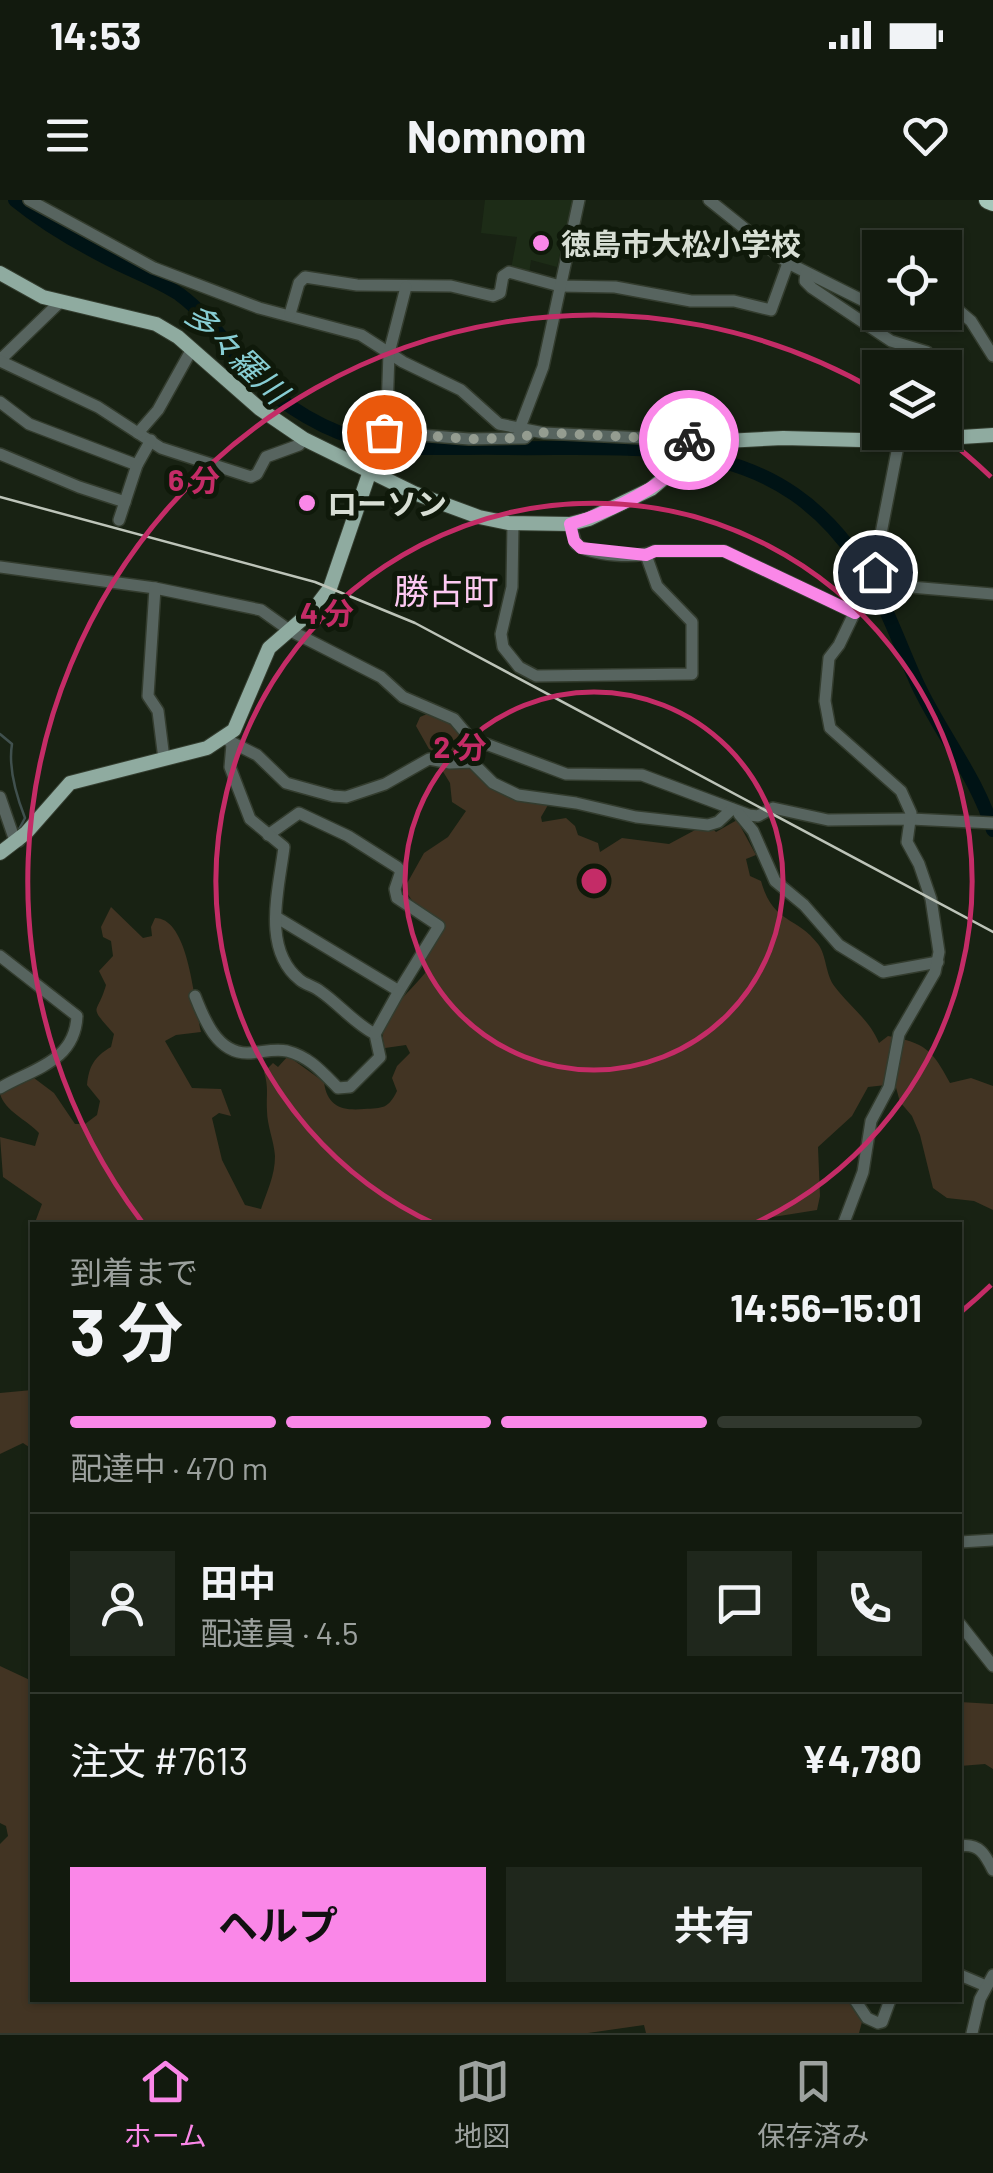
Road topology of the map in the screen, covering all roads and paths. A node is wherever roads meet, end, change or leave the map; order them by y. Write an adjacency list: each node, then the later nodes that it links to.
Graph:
1 (29, 200): 12 (street)
2 (579, 200): 7 (street)
3 (709, 200): 4 (street)
4 (788, 263): 6 (street); 7 (street)
5 (0, 273): 10 (main road)
6 (806, 274): 9 (street); 14 (street)
7 (560, 286): 8 (street); 19 (street)
8 (406, 287): 12 (street); 15 (street)
9 (862, 300)
10 (60, 302): 13 (main road); 17 (street)
11 (962, 313): 16 (street)
12 (290, 314): 15 (street)
13 (192, 349): 20 (street); 24 (main road)
14 (921, 350)
15 (390, 353): 19 (street); 21 (street)
16 (993, 356)
17 (0, 360): 20 (street)
18 (0, 402): 30 (street)
19 (532, 431): 21 (street); 27 (street)
20 (138, 433): 25 (street)
21 (384, 434): 31 (street)
22 (962, 434): 23 (main road)
23 (993, 435)
24 (304, 439): 25 (street); 31 (main road)
25 (151, 440): 30 (street)
26 (862, 440): 27 (main road)
27 (709, 446): 35 (main road)
28 (897, 450): 38 (street)
29 (0, 454): 32 (street)
30 (137, 466): 32 (street)
31 (368, 474): 34 (main road); 42 (main road)
32 (125, 502): 33 (street)
33 (119, 520)
34 (513, 524): 35 (main road); 36 (street)
35 (570, 524): 36 (street)
36 (646, 555): 41 (street)
37 (0, 567): 39 (street)
38 (874, 584): 40 (street); 41 (street)
39 (155, 588): 42 (street); 44 (street)
40 (993, 594)
41 (855, 613): 48 (street)
42 (290, 630): 43 (main road); 46 (street)
43 (229, 741): 44 (main road); 46 (street); 51 (street)
44 (164, 759): 52 (main road)
45 (0, 797): 52 (street)
46 (736, 812): 47 (street); 50 (street)
47 (758, 816): 48 (street); 50 (street)
48 (911, 819): 49 (street); 56 (street)
49 (989, 824)
50 (753, 831): 56 (street)
51 (268, 835): 54 (street); 57 (street)
52 (19, 841): 53 (main road)
53 (0, 853)
54 (276, 917): 57 (street); 59 (street)
55 (0, 956): 60 (street)
56 (938, 962): 61 (street)
57 (399, 991): 59 (street)
58 (196, 996): 59 (street)
59 (375, 1034)
60 (0, 1088)
61 (844, 1222)
62 (993, 1540): 63 (street)
63 (962, 1542)
64 (962, 1627): 65 (street)
65 (993, 1666)
66 (962, 1846): 67 (street)
67 (993, 1870)
68 (962, 1974): 69 (street)
69 (989, 1981): 72 (street)
70 (857, 2002): 71 (street)
71 (889, 2002)
72 (972, 2033)

